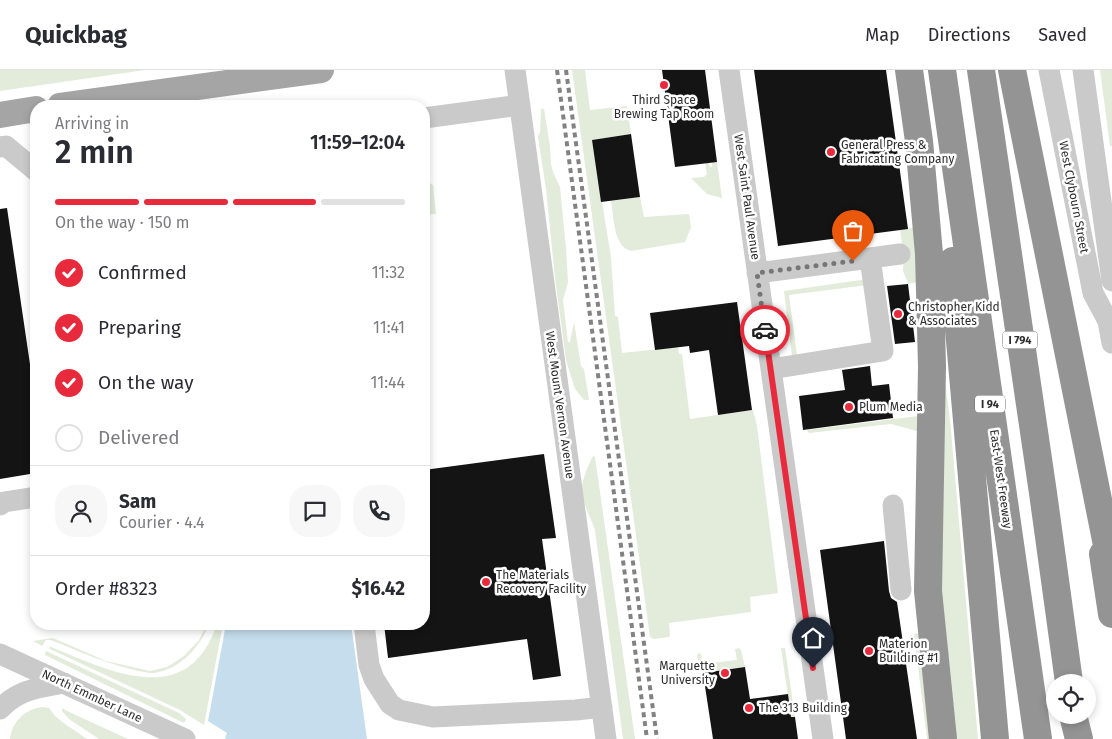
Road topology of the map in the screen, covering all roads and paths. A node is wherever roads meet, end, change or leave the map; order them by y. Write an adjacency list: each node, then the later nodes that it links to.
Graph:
1 (321, 70): 11 (main road)
2 (515, 70): 12 (street, West Mount Vernon Avenue)
3 (729, 70): 22 (street, West Saint Paul Avenue)
4 (909, 70): 45 (highway)
5 (942, 70): 46 (highway); 47 (highway, East-West Freeway / I 94)
6 (981, 70): 37 (highway, I 794)
7 (1012, 70): 28 (highway)
8 (1049, 70): 25 (street, West Clybourn Street)
9 (1068, 70): 18 (street)
10 (1083, 70): 18 (street, West Clybourn Street)
11 (104, 100)
12 (520, 105): 15 (street); 39 (street, West Mount Vernon Avenue)
13 (30, 111): 14 (main road)
14 (0, 114)
15 (430, 117)
16 (0, 147): 17 (street)
17 (30, 167)
18 (1098, 176): 19 (street, West Clybourn Street)
19 (1108, 227): 23 (street, West Clybourn Street)
20 (900, 254): 21 (street)
21 (870, 258): 22 (street); 27 (street)
22 (757, 273): 27 (street, West Saint Paul Avenue)
23 (1112, 281)
24 (1112, 295): 25 (street, West Clybourn Street)
25 (1110, 320): 26 (street, West Clybourn Street)
26 (1112, 343)
27 (771, 369): 44 (street, West Saint Paul Avenue)
28 (1087, 449): 32 (highway); 34 (highway)
29 (30, 498): 30 (street)
30 (0, 505)
31 (893, 505): 33 (street)
32 (1112, 570)
33 (901, 590)
34 (1112, 614)
35 (365, 630): 39 (street)
36 (0, 654): 38 (street, North Emmber Lane)
37 (1068, 674)
38 (64, 683): 40 (street); 42 (street, North Emmber Lane)
39 (602, 707): 43 (street, West Mount Vernon Avenue)
40 (0, 709)
41 (1075, 724): 48 (highway)
42 (184, 739)
43 (606, 739)
44 (823, 739)
45 (943, 739)
46 (995, 739)
47 (1038, 739)
48 (1078, 739)

